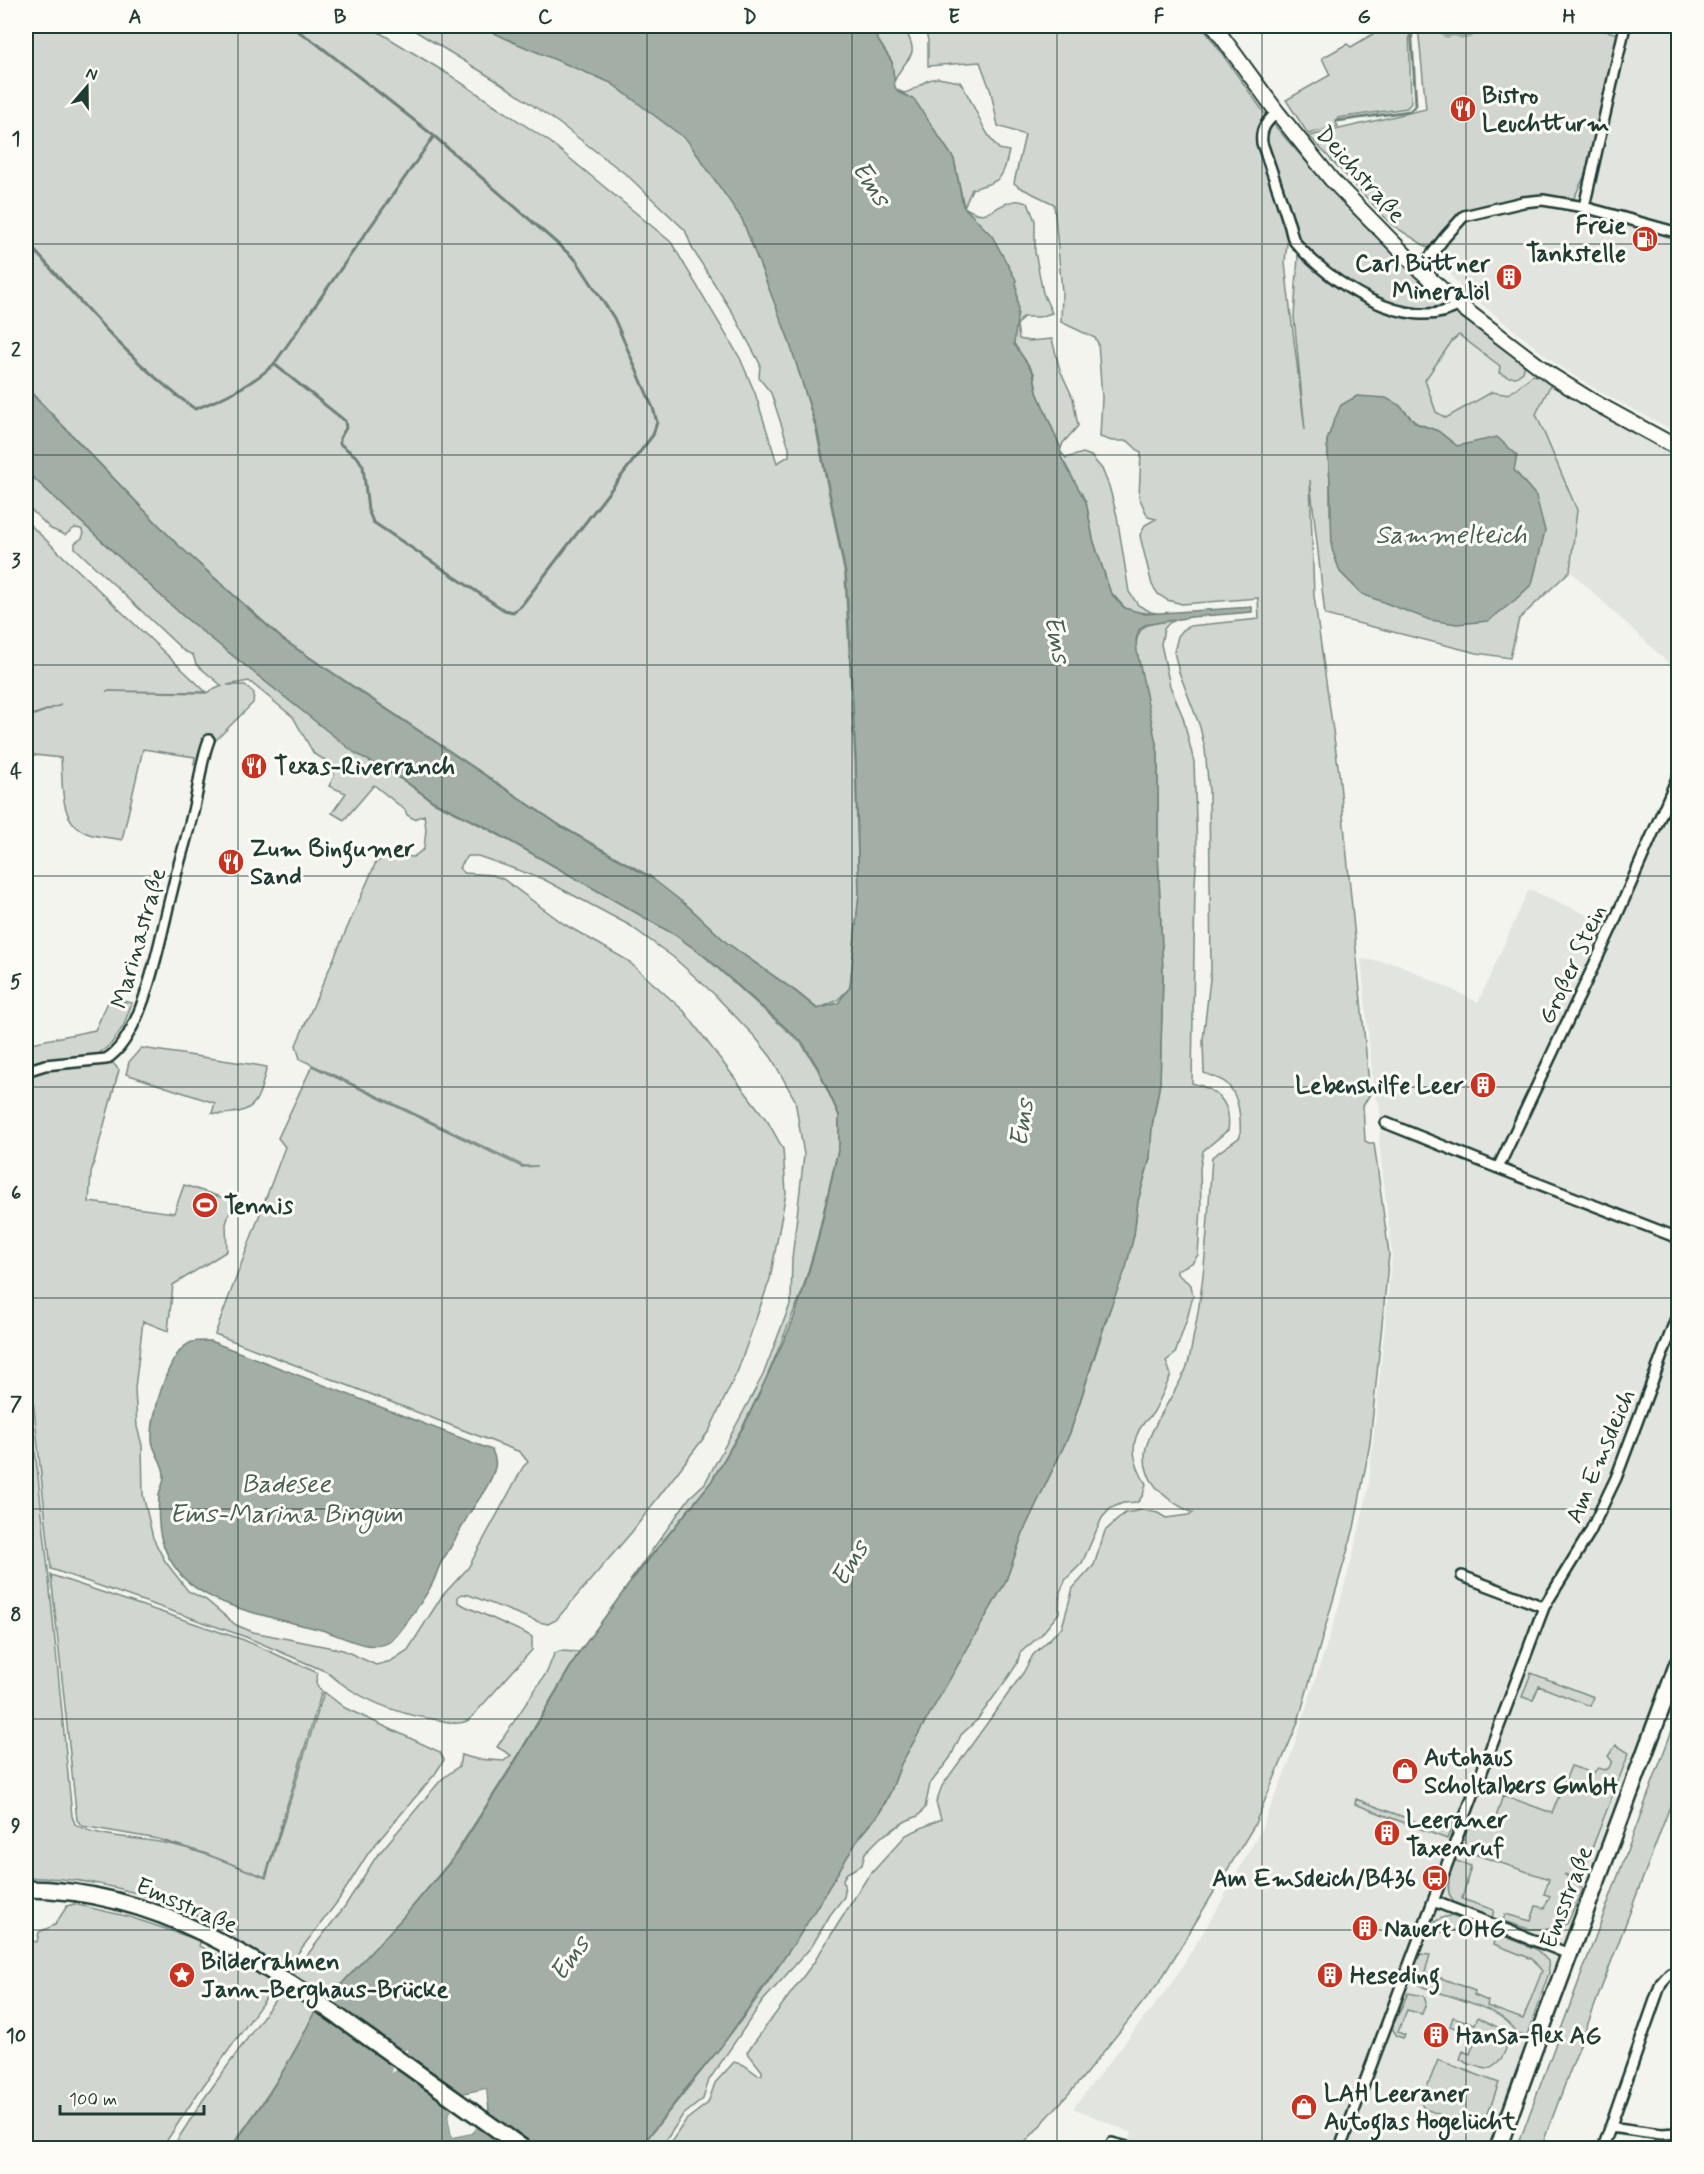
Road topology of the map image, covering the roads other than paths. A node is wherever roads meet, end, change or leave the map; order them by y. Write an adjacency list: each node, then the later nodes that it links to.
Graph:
1 (1214, 26): 3 (main road, Deichstraße)
2 (1625, 26): 4 (street)
3 (1277, 112): 6 (main road, Deichstraße); 7 (street)
4 (1584, 207): 5 (street); 6 (street)
5 (1675, 232)
6 (1420, 270): 7 (main road, Deichstraße)
7 (1459, 305): 8 (main road, Deichstraße)
8 (1678, 448)
9 (209, 740): 11 (street, Marinastraße)
10 (1678, 776): 13 (street, Großer Stein)
11 (26, 1071)
12 (1386, 1123): 13 (street)
13 (1498, 1168): 14 (street)
14 (1678, 1238)
15 (1678, 1313): 17 (street, Am Emsdeich)
16 (1462, 1575): 17 (street)
17 (1544, 1607): 20 (street, Am Emsdeich)
18 (1678, 1663): 21 (main road, Emsstraße)
19 (26, 1889): 26 (main road, Emsstraße)
20 (1433, 1901): 21 (street); 28 (street, Am Emsdeich)
21 (1569, 1954): 29 (main road, Emsstraße)
22 (1678, 1969): 23 (street)
23 (1610, 2127): 24 (street); 30 (street)
24 (1678, 2133)
25 (1112, 2143): 27 (street)
26 (523, 2148)
27 (1131, 2148)
28 (1340, 2148)
29 (1498, 2148)
30 (1602, 2148)

